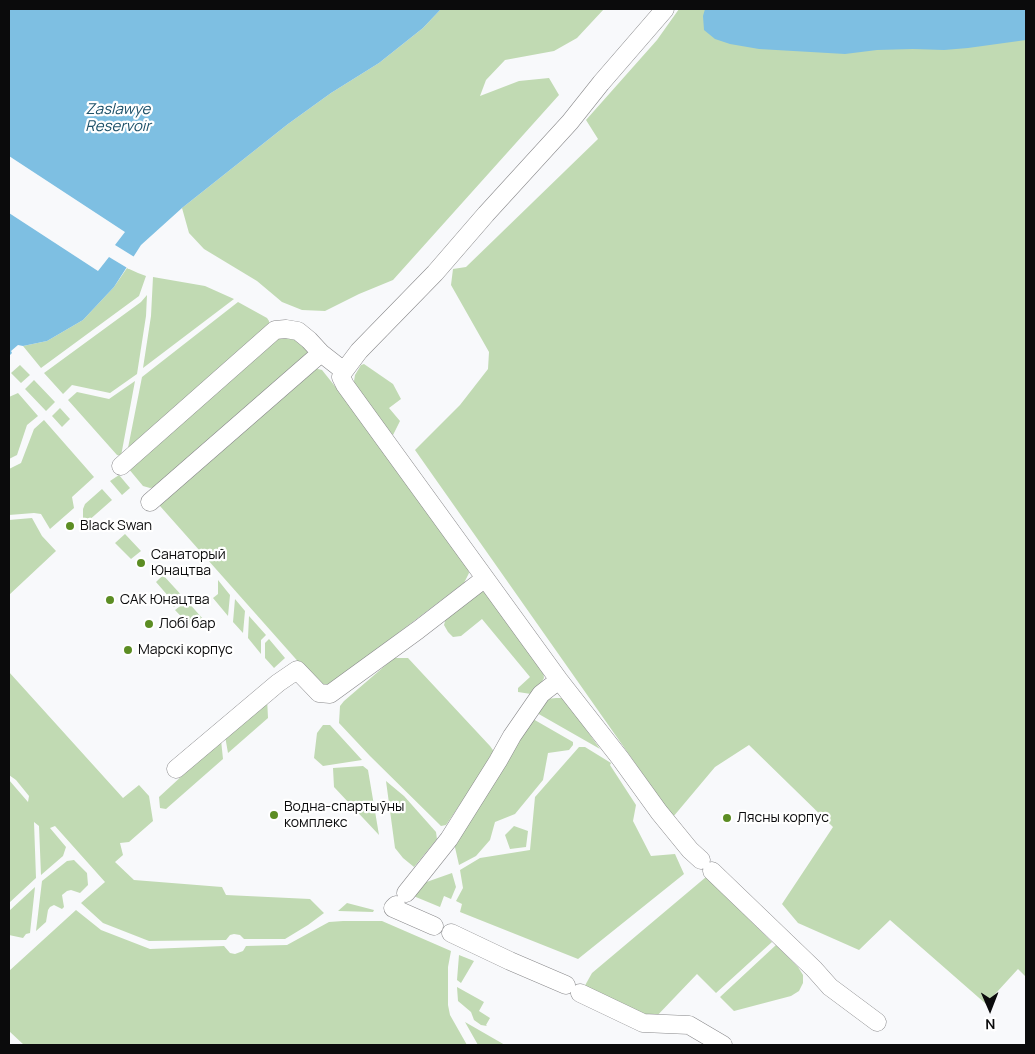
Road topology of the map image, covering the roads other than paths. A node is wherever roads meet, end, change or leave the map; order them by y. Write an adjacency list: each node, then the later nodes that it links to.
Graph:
1 (664, 9): 3 (street)
2 (321, 353): 3 (street); 4 (street); 5 (street)
3 (344, 370): 6 (street)
4 (121, 466)
5 (150, 502)
6 (484, 578): 7 (street); 8 (street)
7 (559, 680): 9 (street); 11 (street)
8 (176, 769)
9 (434, 926)
10 (451, 932): 12 (street)
11 (877, 1022)
12 (724, 1045)

